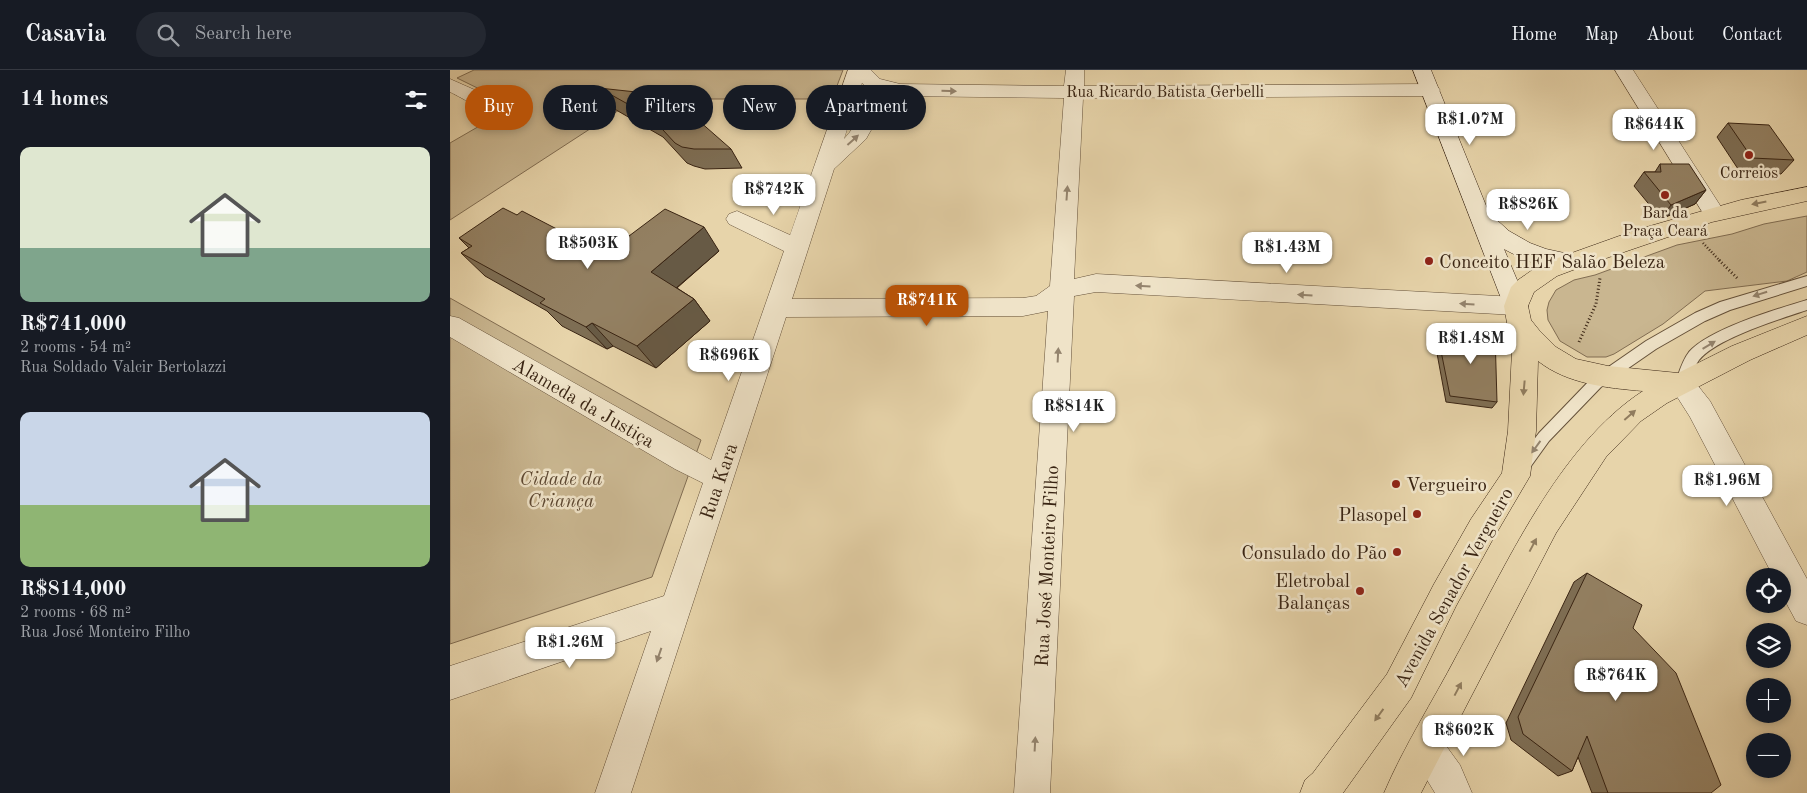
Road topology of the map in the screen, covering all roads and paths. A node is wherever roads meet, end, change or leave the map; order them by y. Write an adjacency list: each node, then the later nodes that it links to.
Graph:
1 (858, 70): 6 (street, Rua Kara); 7 (street, Rua Ricardo Batista Gerbelli)
2 (1422, 70): 9 (street)
3 (1624, 70): 15 (street)
4 (1074, 81): 8 (street, Rua Ricardo Batista Gerbelli, one-way to 4); 9 (street, Rua Ricardo Batista Gerbelli); 23 (street, Rua José Monteiro Filho, one-way to 4)
5 (450, 84): 10 (street)
6 (852, 85)
7 (880, 85)
8 (926, 89)
9 (1430, 90): 16 (street)
10 (465, 91)
11 (836, 130): 13 (street, Rua Kara)
12 (861, 130): 13 (street, Rua Kara, one-way to 12)
13 (823, 168): 19 (street, Rua Kara)
14 (1807, 194): 15 (main road, one-way to 15)
15 (1714, 212): 18 (main road)
16 (1478, 214): 21 (street); 27 (street)
17 (736, 219): 19 (street)
18 (1683, 222): 20 (main road); 24 (path)
19 (796, 247): 26 (street, Rua Kara)
20 (1596, 253): 21 (main road); 30 (path)
21 (1570, 262): 27 (main road)
22 (1807, 281): 24 (lane, Avenida Senador Vergueiro, one-way to 24)
23 (1062, 290): 26 (street); 27 (street, one-way to 23); 40 (street, Rua José Monteiro Filho, one-way to 23)
24 (1754, 296): 31 (lane, Avenida Senador Vergueiro)
25 (1807, 305): 32 (lane, one-way to 25)
26 (776, 308): 34 (street, Rua Kara)
27 (1518, 316): 30 (main road); 33 (main road, one-way to 33)
28 (1807, 324): 32 (main road)
29 (450, 325): 34 (street, Alameda da Justiça)
30 (1568, 366): 31 (main road)
31 (1606, 375): 32 (main road); 33 (lane, Avenida Senador Vergueiro, one-way to 33)
32 (1682, 384): 36 (street); 38 (main road, one-way to 32)
33 (1516, 476): 41 (main road, Avenida Senador Vergueiro, one-way to 41)
34 (719, 477): 35 (street, Rua Kara)
35 (675, 608): 37 (street); 39 (street, Rua Kara, one-way to 39)
36 (1807, 610)
37 (450, 683)
38 (1427, 748): 42 (main road); 43 (street)
39 (613, 793)
40 (1032, 793)
41 (1318, 793)
42 (1402, 793)
43 (1454, 793)

